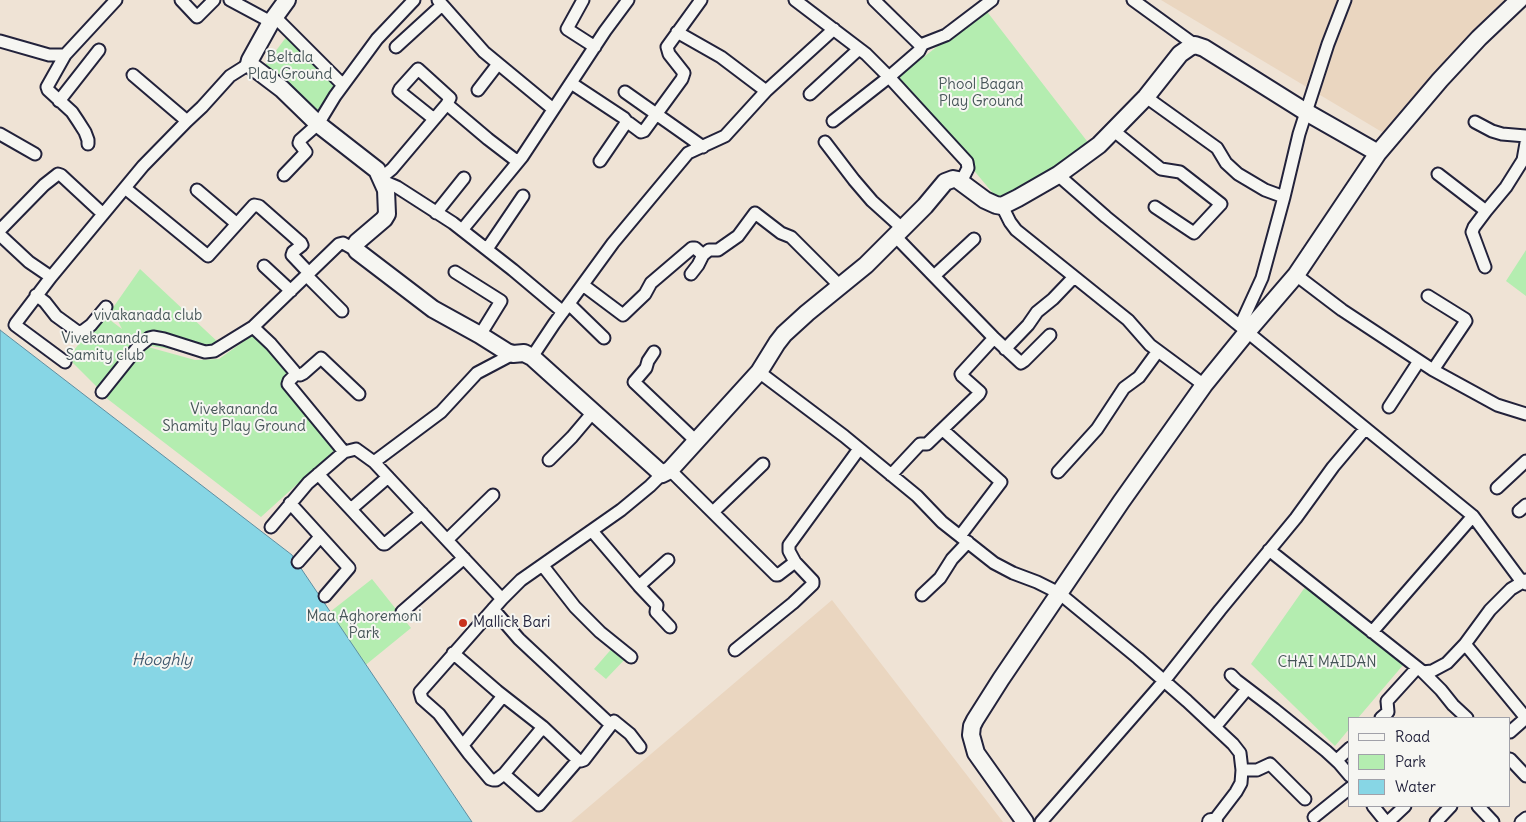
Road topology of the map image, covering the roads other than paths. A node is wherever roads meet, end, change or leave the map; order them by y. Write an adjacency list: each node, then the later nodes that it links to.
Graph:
1 (116, 0): 27 (street)
2 (181, 0): 3 (street)
3 (214, 0)
4 (287, 0): 17 (street)
5 (414, 0): 33 (street)
6 (583, 0): 23 (street)
7 (628, 0): 23 (street)
8 (701, 0): 19 (street)
9 (795, 0): 18 (street)
10 (874, 0): 24 (street)
11 (992, 0): 24 (street)
12 (1133, 0): 21 (street)
13 (1345, 0): 42 (street)
14 (1519, 0): 57 (street)
15 (235, 1): 17 (street)
16 (440, 2): 22 (street); 29 (street)
17 (273, 19): 28 (street); 33 (street)
18 (834, 29): 25 (street); 35 (street)
19 (677, 32): 35 (street); 43 (street)
20 (0, 41): 27 (street)
21 (1195, 45): 38 (street); 42 (street)
22 (396, 47)
23 (595, 47): 32 (street)
24 (921, 47): 31 (street)
25 (860, 49): 31 (street); 37 (street)
26 (99, 50): 39 (street)
27 (65, 55): 39 (street)
28 (249, 64): 45 (street); 49 (street)
29 (498, 64): 34 (street); 41 (street)
30 (133, 75): 45 (street)
31 (889, 77): 46 (street); 66 (street)
32 (571, 83): 41 (street); 47 (street)
33 (343, 86): 49 (street)
34 (478, 90)
35 (766, 91): 56 (street)
36 (625, 92): 43 (street)
37 (810, 94)
38 (1146, 97): 50 (street); 70 (street)
39 (59, 101): 55 (street)
40 (447, 104): 44 (street); 44 (street); 60 (street)
41 (554, 109): 60 (street)
42 (1306, 112): 57 (street); 70 (street)
43 (656, 114): 47 (street); 56 (street)
44 (434, 119): 65 (street)
45 (187, 121): 67 (street)
46 (833, 121)
47 (627, 122): 59 (street)
48 (1475, 122): 52 (street)
49 (318, 124): 62 (street); 65 (street)
50 (1114, 131): 63 (street); 72 (street)
51 (0, 134): 58 (street)
52 (1526, 136)
53 (825, 142): 79 (street)
54 (1526, 143): 73 (street)
55 (88, 144)
56 (703, 147): 94 (street)
57 (1378, 153): 90 (street)
58 (35, 154)
59 (600, 161)
60 (518, 162): 78 (street)
61 (1438, 174): 73 (street)
62 (284, 175)
63 (1058, 175): 71 (street); 103 (street)
64 (464, 178): 74 (street)
65 (382, 180): 74 (street); 83 (street)
66 (961, 182): 71 (street); 79 (street)
67 (125, 188): 75 (street); 76 (street)
68 (197, 190): 76 (street)
69 (523, 196): 82 (street)
70 (1284, 197): 103 (street)
71 (1002, 206): 93 (street)
72 (1155, 207)
73 (1486, 211): 86 (street)
74 (436, 213): 78 (street)
75 (103, 214): 77 (street); 92 (street)
76 (237, 224): 89 (street)
77 (0, 230)
78 (462, 230): 82 (street)
79 (899, 232): 91 (street); 95 (street)
80 (0, 235): 92 (street)
81 (974, 239): 91 (street)
82 (487, 249): 100 (street)
83 (356, 251): 89 (street); 104 (street)
84 (702, 255): 88 (street); 94 (street); 95 (street)
85 (264, 266): 96 (street)
86 (1485, 267)
87 (455, 272): 104 (street)
88 (691, 274)
89 (308, 275): 96 (street); 101 (street)
90 (1296, 275): 103 (street); 113 (street)
91 (934, 276): 107 (street)
92 (51, 277): 97 (street)
93 (1074, 277): 108 (street); 109 (street)
94 (583, 285): 100 (street)
95 (840, 286): 116 (street)
96 (291, 291): 102 (street)
97 (36, 296): 99 (street); 114 (street)
98 (1428, 296): 115 (street)
99 (106, 307)
100 (566, 308): 106 (street); 112 (street)
101 (342, 311)
102 (253, 327): 117 (street); 119 (street)
103 (1243, 329): 118 (street); 124 (street)
104 (480, 335): 111 (street)
105 (1050, 335): 108 (street)
106 (604, 338)
107 (994, 338): 108 (street); 125 (street)
108 (1005, 349)
109 (1158, 351): 118 (street); 134 (street)
110 (654, 352): 126 (street)
111 (513, 354): 112 (street); 131 (street)
112 (532, 357): 122 (street)
113 (1419, 361): 115 (street); 121 (street)
114 (65, 362)
115 (1433, 370): 123 (street)
116 (759, 372): 126 (street); 127 (street)
117 (295, 374): 120 (street); 128 (street)
118 (1204, 385): 158 (street)
119 (102, 392)
120 (359, 394)
121 (1389, 407)
122 (594, 411): 129 (street); 133 (street)
123 (1526, 414)
124 (1365, 429): 144 (street); 150 (street)
125 (943, 430): 136 (street); 148 (street)
126 (696, 441): 133 (street)
127 (859, 449): 136 (street); 154 (street)
128 (344, 452): 131 (street); 135 (street)
129 (549, 460)
130 (1526, 461): 138 (street)
131 (374, 462): 137 (street)
132 (763, 464): 142 (street)
133 (666, 472): 142 (street); 146 (street)
134 (1058, 472)
135 (318, 474): 140 (street); 141 (street)
136 (890, 475): 148 (street)
137 (388, 477): 141 (street); 143 (street)
138 (1497, 488)
139 (493, 495): 149 (street)
140 (290, 504): 145 (street); 147 (street)
141 (351, 509): 143 (street)
142 (713, 512): 154 (street)
143 (422, 513): 149 (street)
144 (1473, 516): 156 (street); 165 (street)
145 (270, 527)
146 (592, 531): 155 (street); 157 (street)
147 (320, 537): 153 (street); 159 (street)
148 (964, 539): 158 (street); 160 (street)
149 (447, 540): 151 (street)
150 (1269, 550): 165 (street); 172 (street)
151 (464, 558): 161 (street); 163 (street)
152 (668, 560): 157 (street)
153 (298, 562)
154 (795, 562): 167 (street)
155 (543, 566): 161 (street); 169 (street)
156 (1525, 582): 166 (street)
157 (639, 586): 164 (street)
158 (1059, 593): 172 (street); 200 (street)
159 (325, 596)
160 (922, 596)
161 (502, 599): 162 (street)
162 (493, 609): 168 (street); 178 (street)
163 (402, 612)
164 (670, 627)
165 (1372, 632): 170 (street)
166 (1465, 644): 170 (street); 177 (street)
167 (735, 650)
168 (453, 653): 174 (street); 182 (street)
169 (631, 657)
170 (1420, 670): 175 (street); 176 (street)
171 (1231, 675): 173 (street)
172 (1164, 681): 180 (street); 201 (street)
173 (1247, 689): 180 (street); 186 (street)
174 (503, 696): 179 (street); 182 (street)
175 (1382, 717)
176 (1466, 717)
177 (1526, 718): 181 (street)
178 (610, 724): 183 (street); 185 (street)
179 (543, 728): 185 (street); 190 (street)
180 (1214, 728): 189 (street)
181 (1511, 731)
182 (463, 745): 190 (street)
183 (640, 748)
184 (1348, 750): 186 (street)
185 (578, 760): 190 (street)
186 (1336, 760): 191 (street)
187 (1511, 760): 188 (street)
188 (1524, 769)
189 (1242, 770): 193 (street); 202 (street)
190 (504, 774)
191 (1348, 774)
192 (1348, 790): 198 (street)
193 (1305, 799)
194 (1375, 807): 203 (street)
195 (1403, 807): 203 (street)
196 (1450, 807): 204 (street)
197 (1479, 807): 205 (street)
198 (1314, 817)
199 (1526, 818): 206 (street)
200 (1025, 822)
201 (1041, 822)
202 (1213, 822)
203 (1387, 822)
204 (1436, 822)
205 (1493, 822)
206 (1521, 822)

